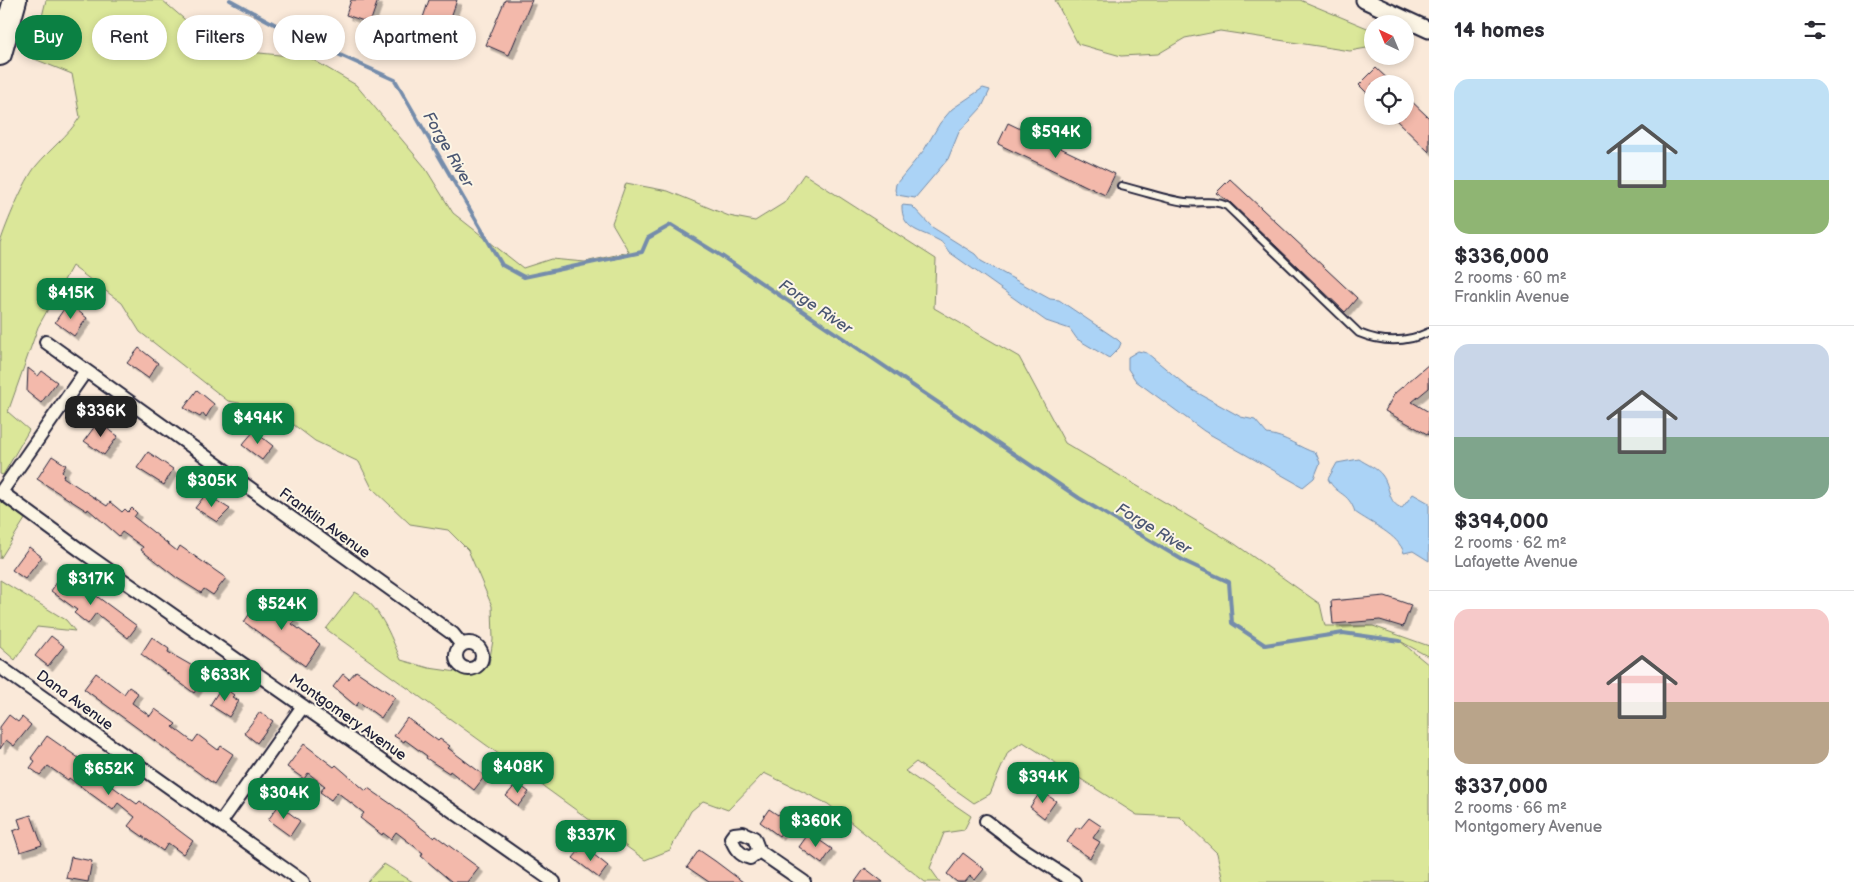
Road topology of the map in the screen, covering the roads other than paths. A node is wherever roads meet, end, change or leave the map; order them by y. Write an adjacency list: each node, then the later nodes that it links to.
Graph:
1 (15, 0): 4 (highway)
2 (1364, 0): 3 (street)
3 (1429, 30)
4 (0, 54)
5 (1121, 186): 6 (lane)
6 (1429, 332)
7 (46, 342): 8 (street, Franklin Avenue)
8 (85, 372): 9 (street, Franklin Avenue); 11 (street, Montgomery Avenue)
9 (462, 644)
10 (0, 667): 13 (street, Dana Avenue)
11 (303, 706): 13 (street); 16 (street, Montgomery Avenue)
12 (986, 821): 18 (street)
13 (221, 822): 15 (street, Dana Avenue)
14 (759, 851): 17 (street)
15 (303, 882)
16 (554, 882)
17 (804, 882)
18 (1074, 882)

